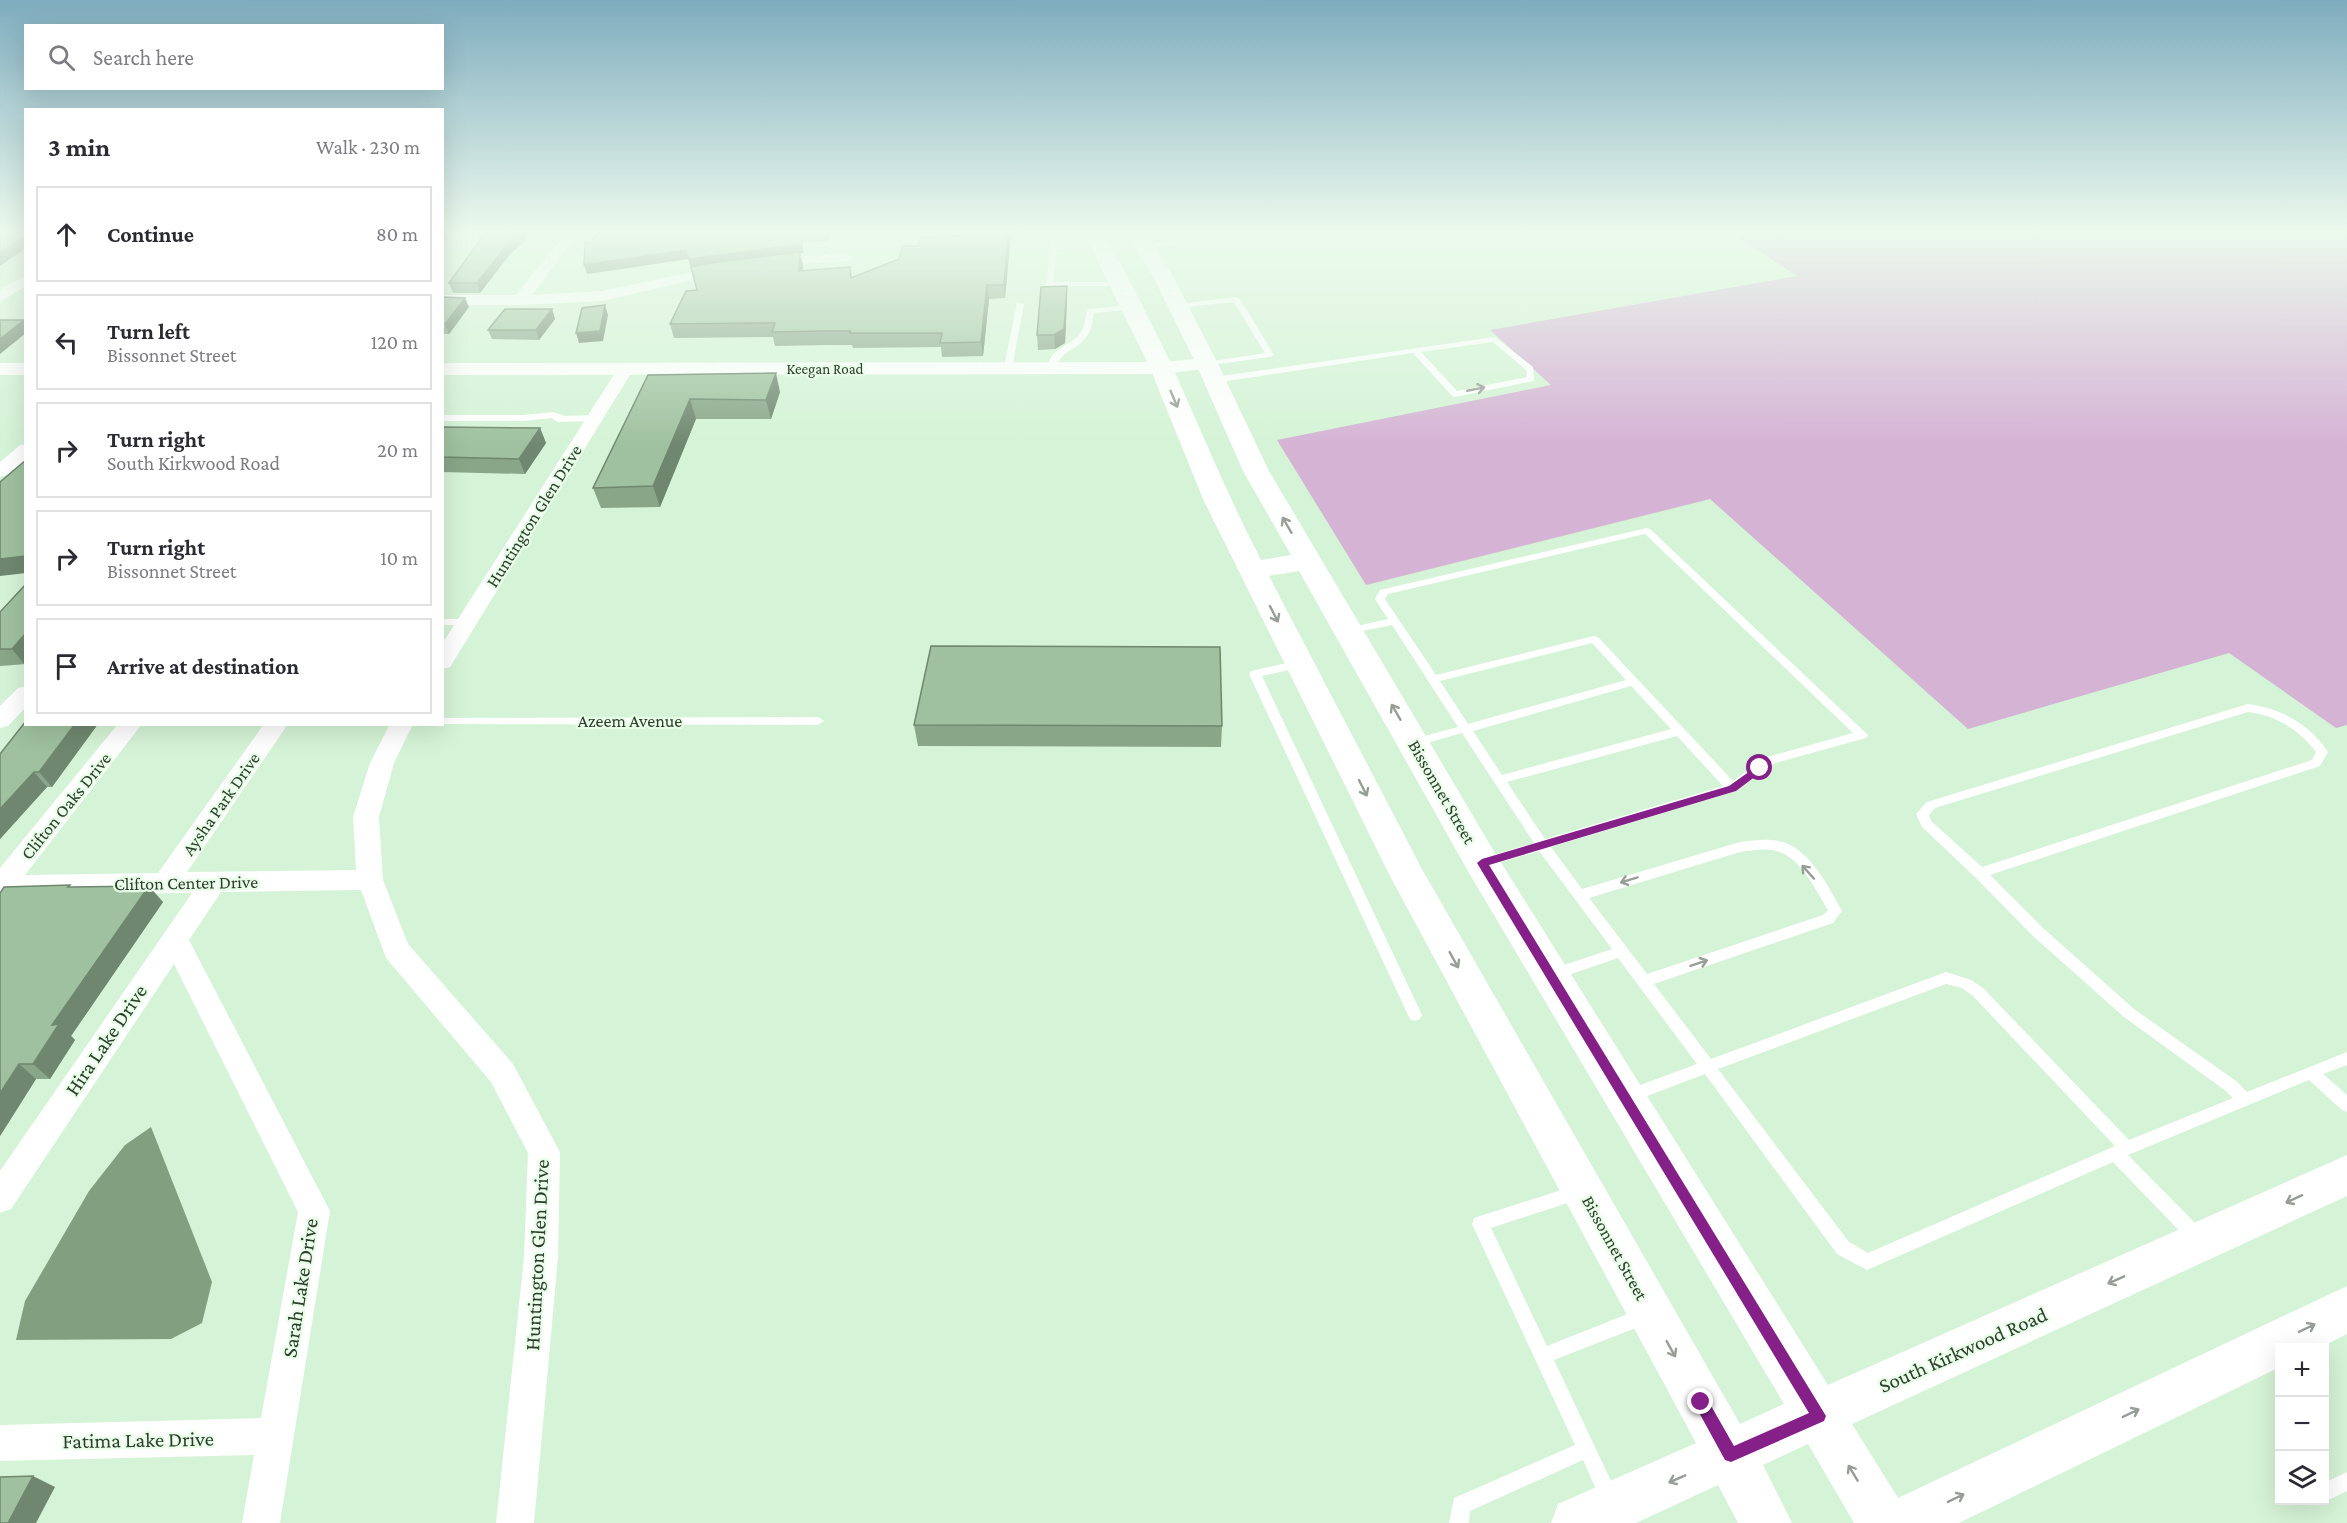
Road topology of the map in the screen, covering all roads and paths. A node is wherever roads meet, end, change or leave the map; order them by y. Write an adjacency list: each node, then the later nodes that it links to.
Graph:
1 (1020, 304): 8 (lane)
2 (1106, 304): 9 (lane)
3 (1130, 304): 10 (main road, Bissonnet Street)
4 (1194, 304): 6 (lane)
5 (1239, 304): 15 (lane)
6 (1178, 306): 15 (main road, Bissonnet Street)
7 (1415, 351): 7 (lane, one-way to 7); 15 (lane)
8 (1008, 368): 9 (street, Keegan Road); 14 (street, Keegan Road)
9 (1052, 368): 10 (street, Keegan Road)
10 (1161, 368): 15 (street, Keegan Road); 21 (main road, Bissonnet Street, one-way to 21)
11 (0, 369): 12 (street)
12 (24, 369)
13 (444, 369): 14 (street, Keegan Road)
14 (625, 370): 17 (street, Huntington Glen Drive)
15 (1211, 372): 20 (main road, Bissonnet Street, one-way to 15)
16 (444, 418): 17 (lane)
17 (594, 418): 24 (street, Huntington Glen Drive)
18 (24, 451): 19 (street)
19 (0, 471)
20 (1308, 561): 21 (main road); 25 (main road, Bissonnet Street)
21 (1251, 570): 27 (main road, Bissonnet Street, one-way to 27)
22 (1395, 621): 25 (lane); 28 (lane); 41 (lane)
23 (444, 622): 24 (lane)
24 (468, 622): 26 (street, Huntington Glen Drive)
25 (1348, 631): 39 (main road, Bissonnet Street, one-way to 25)
26 (444, 659)
27 (1299, 664): 54 (lane); 63 (main road, Bissonnet Street, one-way to 63)
28 (1434, 679): 29 (lane); 37 (lane)
29 (1634, 682): 37 (lane); 38 (lane)
30 (24, 695): 31 (street)
31 (0, 720)
32 (818, 721): 33 (lane, Azeem Avenue)
33 (444, 722)
34 (129, 726): 48 (street, Clifton Oaks Drive)
35 (276, 726): 46 (street, Aysha Park Drive)
36 (401, 726): 45 (street, Huntington Glen Drive)
37 (1465, 729): 39 (lane); 40 (lane)
38 (1680, 731): 40 (lane); 41 (lane)
39 (1413, 743): 43 (main road, Bissonnet Street)
40 (1498, 780): 42 (lane)
41 (1732, 788): 42 (lane)
42 (1542, 845): 43 (lane); 49 (lane)
43 (1482, 863): 52 (main road, Bissonnet Street)
44 (1980, 873): 44 (lane); 59 (lane)
45 (370, 880): 47 (street, Clifton Center Drive); 78 (street, Huntington Glen Drive)
46 (165, 883): 47 (street, Clifton Center Drive); 48 (street, Clifton Center Drive)
47 (213, 883): 50 (street, Hira Lake Drive)
48 (1, 886)
49 (1580, 895): 51 (lane); 53 (lane, one-way to 49)
50 (174, 939): 64 (street, Hira Lake Drive); 70 (street, Sarah Lake Drive)
51 (1621, 951): 52 (lane); 53 (lane)
52 (1551, 975): 58 (main road, Bissonnet Street)
53 (1644, 981): 56 (lane)
54 (1415, 1015)
55 (2347, 1058): 57 (lane)
56 (1707, 1066): 58 (lane); 61 (lane); 61 (lane)
57 (2311, 1073): 59 (lane); 60 (lane)
58 (1625, 1097): 69 (main road, Bissonnet Street)
59 (2245, 1100): 61 (lane)
60 (2347, 1105)
61 (2121, 1150): 65 (lane)
62 (2347, 1175): 65 (main road, South Kirkwood Road, one-way to 65)
63 (1583, 1191): 67 (main road, Bissonnet Street); 68 (lane)
64 (0, 1198)
65 (2202, 1241): 69 (main road, South Kirkwood Road, one-way to 69)
66 (2347, 1309): 82 (main road, one-way to 66)
67 (1652, 1314): 68 (lane); 73 (main road, Bissonnet Street, one-way to 73)
68 (1543, 1356): 72 (lane)
69 (1819, 1416): 73 (main road, South Kirkwood Road); 81 (main road, Bissonnet Street, one-way to 69)
70 (276, 1436): 71 (street, Fatima Lake Drive); 77 (street, Sarah Lake Drive)
71 (0, 1443)
72 (1587, 1449): 76 (lane); 79 (lane)
73 (1731, 1455): 76 (main road, South Kirkwood Road, one-way to 76); 80 (main road, Bissonnet Street)
74 (2347, 1481): 75 (lane)
75 (2329, 1490)
76 (1596, 1515)
77 (261, 1523)
78 (515, 1523)
79 (1459, 1523)
80 (1766, 1523)
81 (1884, 1523)
82 (1903, 1523)

